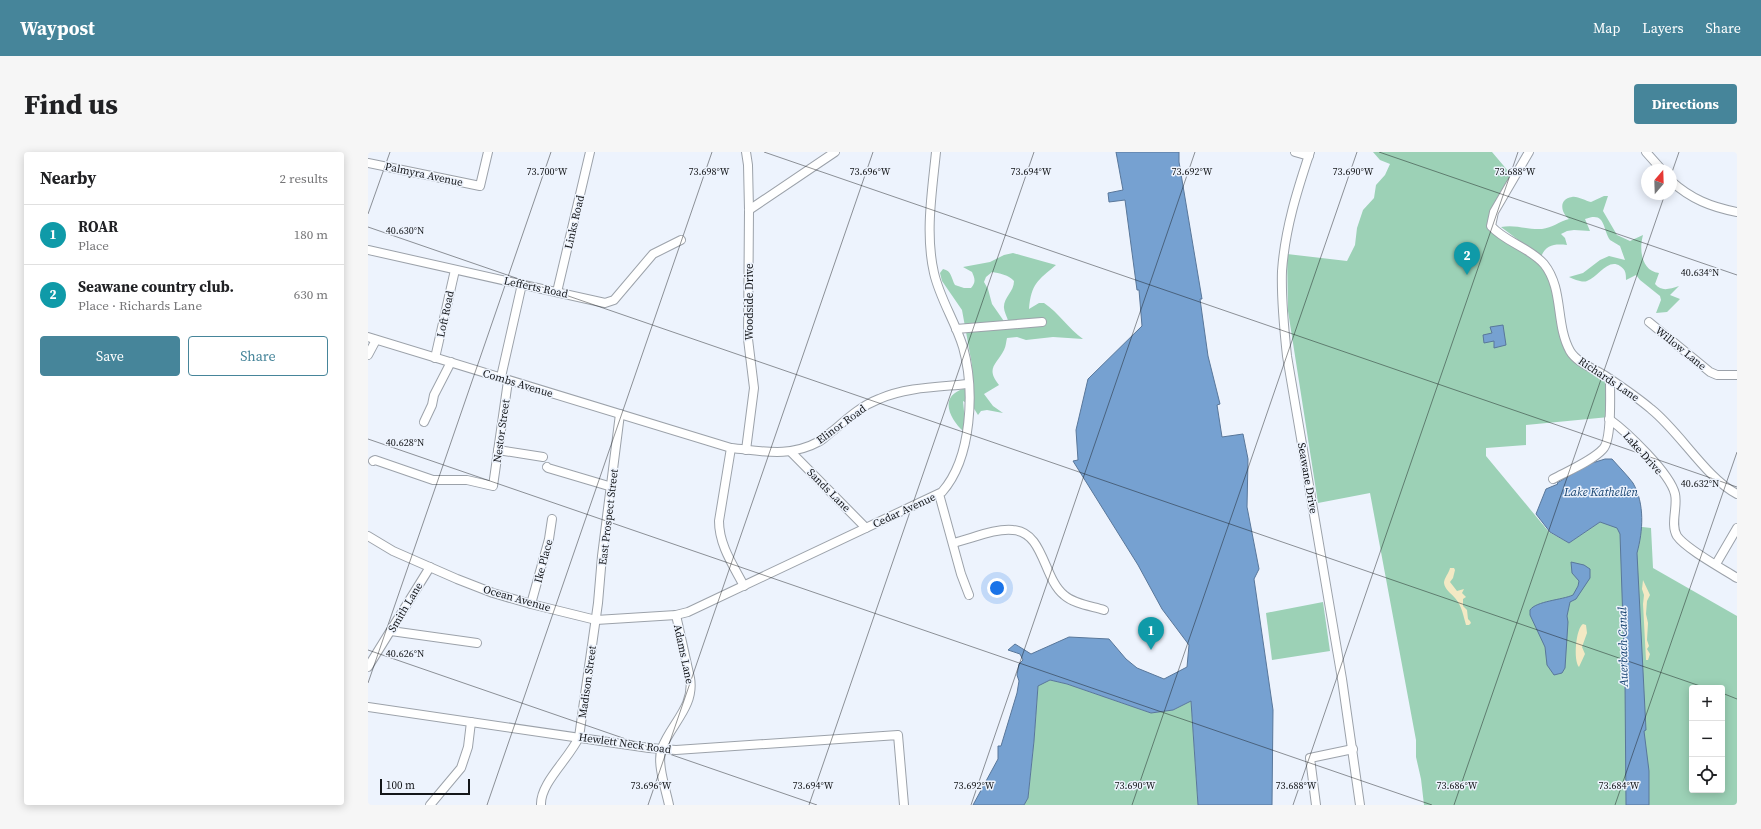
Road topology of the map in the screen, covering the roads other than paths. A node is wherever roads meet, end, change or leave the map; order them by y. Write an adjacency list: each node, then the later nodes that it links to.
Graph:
1 (488, 152): 10 (street, Palmyra Avenue)
2 (590, 152): 19 (street, Links Road)
3 (746, 152): 13 (street, Woodside Drive)
4 (835, 152): 13 (street)
5 (936, 152): 22 (street, Cedar Avenue)
6 (1295, 152): 9 (street)
7 (1529, 152): 29 (street, Richards Lane)
8 (1646, 152): 11 (street)
9 (1309, 154): 67 (street, Seawane Drive)
10 (368, 162)
11 (1657, 164)
12 (1677, 186): 14 (street)
13 (749, 210): 37 (street, Woodside Drive)
14 (1737, 212)
15 (681, 240): 19 (street, Lefferts Road)
16 (368, 250): 17 (street, Lefferts Road)
17 (455, 270): 18 (street, Lefferts Road); 25 (street, Loft Road)
18 (522, 284): 19 (street, Lefferts Road); 28 (street)
19 (557, 292)
20 (1042, 322): 22 (street)
21 (1649, 322): 27 (street, Willow Lane)
22 (956, 329): 30 (street, Cedar Avenue)
23 (372, 338): 24 (street); 25 (street, Combs Avenue)
24 (368, 355)
25 (436, 358): 26 (street, Combs Avenue)
26 (451, 362): 28 (street, Combs Avenue); 33 (street)
27 (1737, 375)
28 (505, 379): 31 (street, Combs Avenue); 36 (street, Nestor Street)
29 (1610, 379): 32 (street); 45 (street, Richards Lane)
30 (968, 384): 38 (street, Elinor Road); 44 (street, Cedar Avenue)
31 (620, 414): 34 (street, Combs Avenue); 43 (street, East Prospect Street)
32 (1609, 419): 42 (street); 51 (street, Lake Drive)
33 (424, 422)
34 (668, 429): 35 (street, Elinor Road)
35 (731, 448): 37 (street, Elinor Road); 54 (street)
36 (498, 450): 39 (street); 40 (street, Nestor Street)
37 (746, 450): 38 (street, Elinor Road)
38 (791, 452): 47 (street, Sands Lane)
39 (542, 457)
40 (373, 461)
41 (547, 467): 43 (street)
42 (1553, 479)
43 (612, 487): 59 (street, East Prospect Street)
44 (939, 494): 47 (street, Cedar Avenue); 50 (street)
45 (1737, 494)
46 (552, 519): 56 (street, Ike Place)
47 (866, 528): 54 (street, Cedar Avenue)
48 (1737, 528): 51 (street)
49 (368, 536): 52 (street, Ocean Avenue)
50 (953, 543): 55 (street); 57 (street)
51 (1716, 564): 53 (street, Lake Drive)
52 (430, 567): 56 (street, Ocean Avenue); 60 (street, Smith Lane)
53 (1737, 578)
54 (744, 586): 58 (street, Cedar Avenue)
55 (968, 595)
56 (531, 604): 59 (street, Ocean Avenue)
57 (1104, 610)
58 (676, 615): 59 (street, Ocean Avenue); 66 (street, Adams Lane)
59 (596, 620): 65 (street, Madison Street)
60 (390, 631): 61 (street); 62 (street, Smith Lane)
61 (477, 644)
62 (368, 667)
63 (368, 708): 64 (street, Hewlett Neck Road)
64 (471, 722): 65 (street, Hewlett Neck Road); 68 (street)
65 (579, 737): 66 (street, Hewlett Neck Road); 69 (street, Madison Street)
66 (661, 749): 70 (street); 71 (street, Hewlett Neck Road)
67 (1353, 749): 72 (street); 73 (street, Seawane Drive)
68 (430, 805)
69 (541, 805)
70 (669, 805)
71 (904, 805)
72 (1316, 805)
73 (1360, 805)

